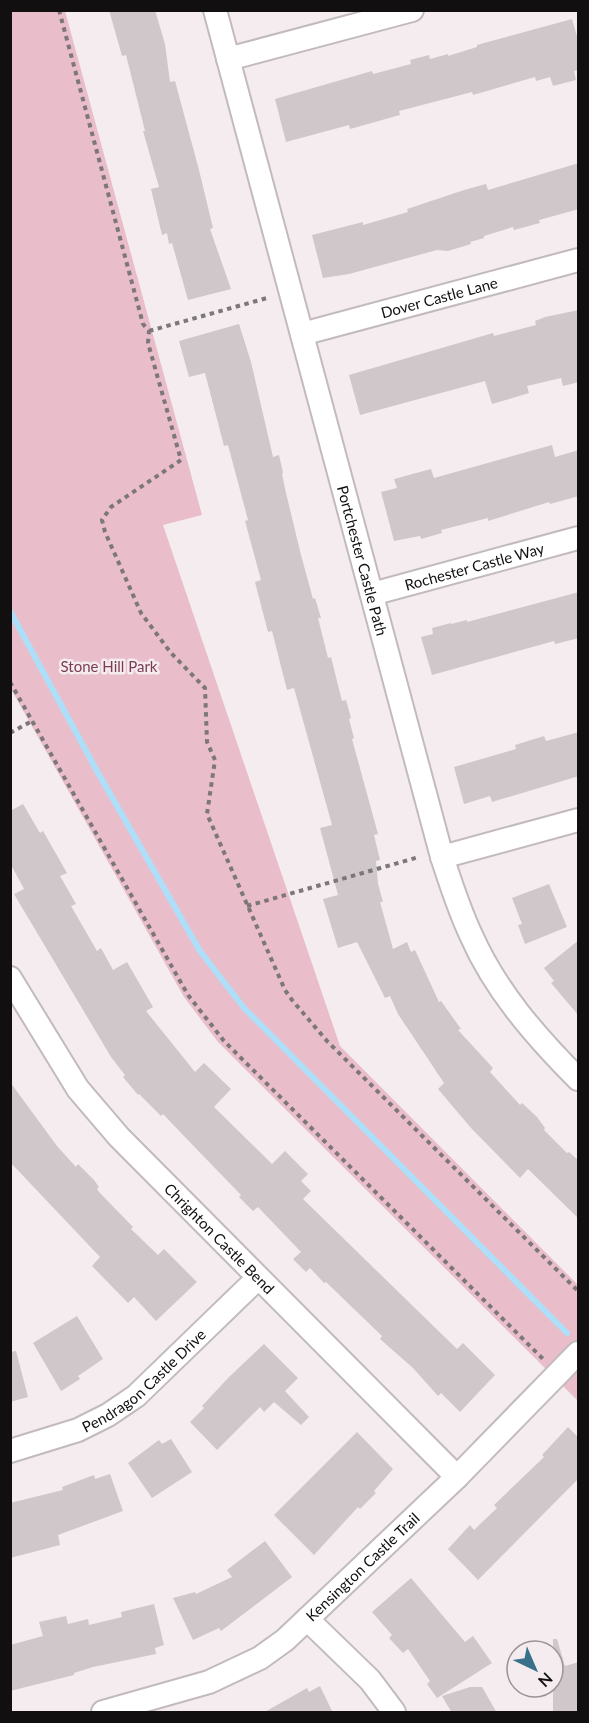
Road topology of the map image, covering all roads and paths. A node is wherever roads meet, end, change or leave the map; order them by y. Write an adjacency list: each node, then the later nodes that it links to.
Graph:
1 (59, 10): 7 (path)
2 (215, 10): 4 (street, Portchester Castle Path)
3 (412, 10): 4 (street)
4 (228, 59): 8 (street, Portchester Castle Path)
5 (579, 260): 8 (street, Dover Castle Lane)
6 (267, 298): 7 (path)
7 (149, 331): 17 (path)
8 (302, 334): 10 (street, Portchester Castle Path)
9 (579, 538): 10 (street, Rochester Castle Way)
10 (372, 594): 16 (street, Portchester Castle Path)
11 (10, 682): 12 (path)
12 (32, 721): 13 (path); 23 (path)
13 (10, 733)
14 (579, 820): 16 (street)
15 (419, 857): 17 (path)
16 (442, 857): 19 (street, Portchester Castle Path)
17 (247, 906): 21 (path)
18 (10, 978): 20 (street, Chrighton Castle Bend)
19 (579, 1079)
20 (258, 1278): 24 (street, Pendragon Castle Drive); 25 (street, Chrighton Castle Bend)
21 (579, 1291)
22 (579, 1353): 25 (street, Kensington Castle Trail)
23 (544, 1360)
24 (10, 1451)
25 (457, 1477): 26 (street, Kensington Castle Trail)
26 (307, 1619): 27 (street, Kensington Castle Trail); 28 (street)
27 (103, 1713)
28 (394, 1713)

